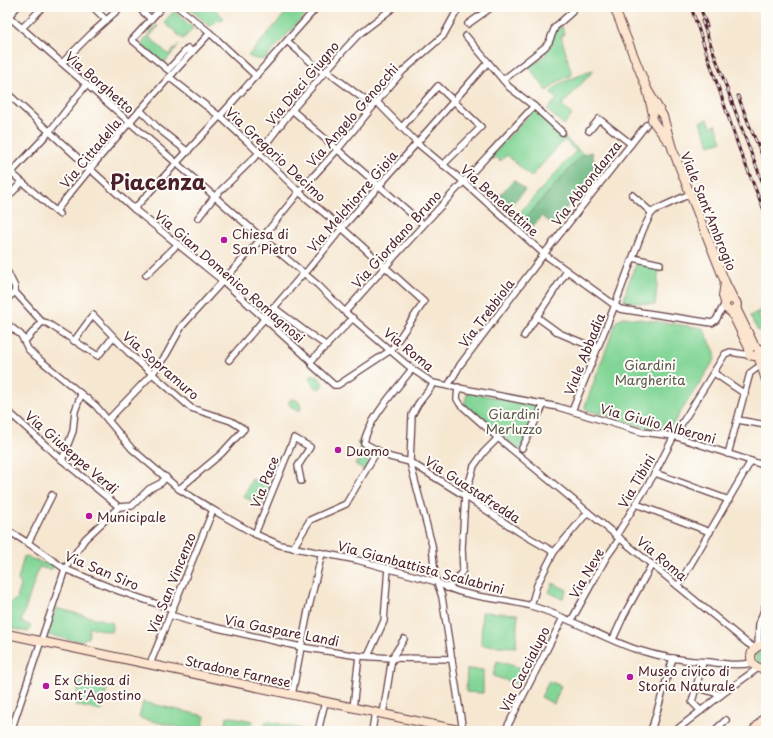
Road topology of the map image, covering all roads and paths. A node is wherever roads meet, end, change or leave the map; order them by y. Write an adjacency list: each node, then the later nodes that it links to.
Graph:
1 (18, 7): 14 (street, Via Borghetto)
2 (43, 7): 18 (street)
3 (93, 7): 16 (street)
4 (121, 7): 16 (street)
5 (138, 7): 15 (street)
6 (162, 7): 15 (street)
7 (178, 7): 19 (street)
8 (317, 7): 21 (street)
9 (394, 7): 25 (street, Via Dieci Giugno)
10 (459, 7): 32 (street, Via Angelo Genocchi)
11 (492, 7): 17 (street)
12 (572, 7): 28 (street)
13 (614, 7): 37 (street, Viale Sant'Ambrogio)
14 (8, 16): 18 (street, Via Borghetto)
15 (151, 19): 22 (street)
16 (106, 20): 24 (street)
17 (468, 24)
18 (22, 28): 24 (street, Via Borghetto)
19 (210, 33): 22 (street, Via Cittadella); 27 (street)
20 (466, 36): 23 (street)
21 (287, 41): 25 (street, Via Benedettine); 27 (street)
22 (192, 52): 26 (street, Via Cittadella)
23 (488, 62): 28 (street); 31 (street, Via Melchiorre Gioia)
24 (62, 63): 29 (street, Via Borghetto)
25 (325, 72): 32 (street, Via Benedettine); 35 (street, Via Dieci Giugno)
26 (171, 75): 34 (street, Via Cittadella); 36 (street, Via Gregorio Decimo)
27 (256, 76): 36 (street)
28 (503, 80): 33 (street)
29 (86, 85): 38 (street, Via Borghetto); 40 (street)
30 (7, 93): 40 (street, Via Gian Domenico Romagnosi)
31 (454, 101): 39 (street); 43 (street, Via Melchiorre Gioia); 49 (street)
32 (375, 104): 39 (street, Via Benedettine); 45 (street, Via Angelo Genocchi)
33 (534, 106): 42 (street); 53 (street, Via Giordano Bruno)
34 (140, 110): 38 (street, Via Cittadella); 46 (street)
35 (292, 110): 45 (street); 47 (street, Via Dieci Giugno)
36 (220, 116): 46 (street); 47 (street, Via Gregorio Decimo)
37 (657, 118): 44 (street, Via Abbondanza); 56 (street, Viale Sant'Ambrogio)
38 (130, 123): 48 (street, Via Borghetto); 50 (street, Via Cittadella)
39 (402, 127): 43 (street, Via Benedettine)
40 (50, 131): 50 (street, Via Gian Domenico Romagnosi); 51 (street)
41 (590, 131): 44 (street, Via Abbondanza)
42 (562, 132)
43 (418, 143): 49 (street, Via Benedettine); 54 (street, Via Melchiorre Gioia)
44 (632, 144): 67 (street, Via Abbondanza)
45 (338, 149): 54 (street); 55 (street, Via Angelo Genocchi)
46 (188, 152): 48 (street)
47 (258, 153): 55 (street, Via Gregorio Decimo); 58 (street, Via Dieci Giugno)
48 (176, 164): 58 (street, Via Roma); 60 (street)
49 (443, 165): 53 (street, Via Benedettine)
50 (90, 169): 52 (street, Via Cittadella); 60 (street, Via Gian Domenico Romagnosi)
51 (9, 171): 52 (street)
52 (22, 182): 59 (street)
53 (464, 182): 63 (street, Via Giordano Bruno); 67 (street, Via Benedettine)
54 (379, 186): 63 (street); 64 (street, Via Melchiorre Gioia)
55 (299, 192): 64 (street, Via Gregorio Decimo); 65 (street, Via Angelo Genocchi)
56 (690, 194): 61 (street); 78 (street, Viale Sant'Ambrogio)
57 (632, 195): 61 (street)
58 (214, 196): 62 (street, Via Dieci Giugno); 65 (street, Via Roma)
59 (7, 198)
60 (134, 209): 66 (street, Via Gian Domenico Romagnosi)
61 (652, 213): 68 (street, Viale Abbadia)
62 (198, 218)
63 (423, 224): 70 (street, Via Giordano Bruno)
64 (342, 228): 70 (street, Via Gregorio Decimo); 73 (street, Via Melchiorre Gioia)
65 (262, 238): 73 (street, Via Roma); 75 (street, Via Angelo Genocchi)
66 (178, 244): 74 (street); 75 (street, Via Gian Domenico Romagnosi)
67 (544, 254): 72 (street, Via Benedettine); 102 (street, Via Trebbiola)
68 (633, 258): 69 (street); 79 (street, Viale Abbadia)
69 (660, 264)
70 (385, 266): 81 (street, Via Giordano Bruno); 93 (street, Via Gregorio Decimo)
71 (7, 271): 76 (street)
72 (567, 271): 79 (street, Via Benedettine); 82 (street)
73 (304, 274): 80 (street, Via Melchiorre Gioia); 81 (street, Via Roma)
74 (146, 275)
75 (223, 281): 83 (street, Via Gian Domenico Romagnosi); 99 (street, Via Angelo Genocchi)
76 (15, 292): 77 (street); 85 (street)
77 (7, 299)
78 (732, 304): 79 (street, Via Benedettine); 94 (street)
79 (615, 305): 92 (street, Viale Abbadia)
80 (273, 308): 83 (street, Via Melchiorre Gioia); 91 (street)
81 (345, 312): 84 (street, Via Roma)
82 (537, 317): 87 (street); 92 (street)
83 (265, 318): 95 (street, Via Melchiorre Gioia); 96 (street, Via Gian Domenico Romagnosi)
84 (353, 318): 91 (street); 93 (street, Via Roma)
85 (42, 322): 89 (street); 90 (street)
86 (7, 324): 89 (street, Via Gianbattista Scalabrini)
87 (524, 336)
88 (113, 337): 90 (street); 90 (street, Via Sopramuro); 99 (street, Via Sopramuro)
89 (25, 341): 106 (street, Via Gianbattista Scalabrini)
90 (74, 341)
91 (328, 346): 96 (street)
92 (597, 349): 108 (street, Viale Abbadia)
93 (391, 350): 96 (street, Via Gian Domenico Romagnosi); 98 (street, Via Roma)
94 (752, 351): 97 (street); 100 (street, Via Tibini); 101 (street)
95 (229, 360)
96 (311, 361)
97 (757, 368): 101 (street); 105 (street)
98 (412, 369): 102 (street, Via Roma); 116 (street)
99 (153, 373): 109 (street, Via Angelo Genocchi); 125 (street, Via Sopramuro)
100 (714, 373): 105 (street); 113 (street, Via Tibini)
101 (765, 378)
102 (448, 386): 104 (street, Via Roma)
103 (430, 387): 119 (street)
104 (458, 388): 107 (street, Via Giulio Alberoni); 114 (street, Via Roma)
105 (745, 394): 110 (street)
106 (81, 395): 109 (street, Via Gianbattista Scalabrini); 118 (street)
107 (544, 404): 108 (street, Via Giulio Alberoni); 115 (street)
108 (572, 411): 113 (street, Via Giulio Alberoni)
109 (108, 420): 123 (street, Via Gianbattista Scalabrini)
110 (738, 420): 111 (street); 117 (street)
111 (766, 425)
112 (7, 427): 118 (street, Via Giuseppe Verdi)
113 (674, 436): 117 (street, Via Giulio Alberoni); 122 (street, Via Tibini)
114 (498, 438): 127 (street); 132 (street, Via Roma)
115 (522, 448)
116 (377, 451): 119 (street, Via Guastafredda); 138 (street)
117 (728, 454): 120 (street, Via Giulio Alberoni)
118 (62, 460): 130 (street, Via Giuseppe Verdi)
119 (410, 462): 127 (street, Via Guastafredda); 144 (street)
120 (751, 462): 121 (street, Via Giulio Alberoni); 128 (street)
121 (766, 466)
122 (655, 473): 128 (street); 129 (street, Via Tibini)
123 (166, 477): 125 (street, Via Gianbattista Scalabrini); 130 (street)
124 (301, 481): 135 (street, Via Pace)
125 (179, 489): 131 (street, Via Gianbattista Scalabrini)
126 (52, 495): 137 (street)
127 (465, 496): 139 (street, Via Guastafredda); 146 (street)
128 (729, 500): 134 (street)
129 (636, 504): 134 (street); 136 (street, Via Tibini)
130 (119, 506): 143 (street)
131 (213, 510): 135 (street, Via Gianbattista Scalabrini); 149 (street, Via San Vincenzo)
132 (588, 512): 136 (street, Via Roma); 139 (street)
133 (7, 530): 137 (street, Via San Siro)
134 (710, 532): 145 (street)
135 (255, 534): 138 (street, Via Gianbattista Scalabrini)
136 (618, 536): 141 (street, Via Roma); 151 (street, Via Neve)
137 (28, 543): 143 (street, Via San Siro)
138 (293, 548): 140 (street, Via Gianbattista Scalabrini)
139 (554, 552): 148 (street)
140 (322, 553): 142 (street, Via Gianbattista Scalabrini); 156 (street)
141 (652, 564): 145 (street, Via Roma); 154 (street)
142 (388, 568): 144 (street, Via Gianbattista Scalabrini); 159 (street)
143 (65, 569): 149 (street, Via San Siro); 155 (street)
144 (437, 582): 146 (street, Via Gianbattista Scalabrini); 162 (street)
145 (678, 586): 157 (street, Via Roma)
146 (447, 588): 148 (street, Via Gianbattista Scalabrini)
147 (766, 604): 157 (street)
148 (531, 606): 150 (street, Via Gianbattista Scalabrini)
149 (171, 612): 156 (street, Via Gaspare Landi); 164 (street, Via San Vincenzo)
150 (563, 618): 151 (street, Via Gianbattista Scalabrini); 179 (street, Via Caccialupo)
151 (571, 621): 154 (street, Via Gianbattista Scalabrini)
152 (7, 634): 155 (street, Stradone Farnese)
153 (404, 639): 160 (street)
154 (613, 639): 161 (street, Via Gianbattista Scalabrini)
155 (41, 641): 164 (street, Stradone Farnese); 175 (street)
156 (301, 647): 158 (street, Via Gaspare Landi); 168 (street)
157 (760, 647): 165 (street)
158 (359, 656): 159 (street, Via Gaspare Landi); 170 (street)
159 (368, 656): 160 (street, Via Gaspare Landi)
160 (392, 658): 162 (street, Via Gaspare Landi); 172 (street)
161 (673, 658): 163 (street, Via Gianbattista Scalabrini); 180 (street)
162 (452, 659): 178 (street)
163 (703, 662): 165 (street, Via Gianbattista Scalabrini); 166 (street)
164 (150, 664): 168 (street, Stradone Farnese)
165 (761, 668): 167 (street)
166 (696, 687): 167 (street); 171 (street)
167 (718, 694): 171 (street)
168 (292, 695): 169 (street, Stradone Farnese)
169 (325, 702): 170 (street, Stradone Farnese); 176 (street)
170 (353, 708): 172 (street, Stradone Farnese)
171 (701, 711): 181 (street)
172 (379, 713): 177 (street); 178 (street, Stradone Farnese)
173 (766, 716): 183 (street)
174 (726, 720): 182 (street)
175 (11, 731)
176 (318, 731)
177 (372, 731)
178 (463, 731)
179 (505, 731)
180 (651, 731)
181 (675, 731)
182 (714, 731)
183 (753, 731)

